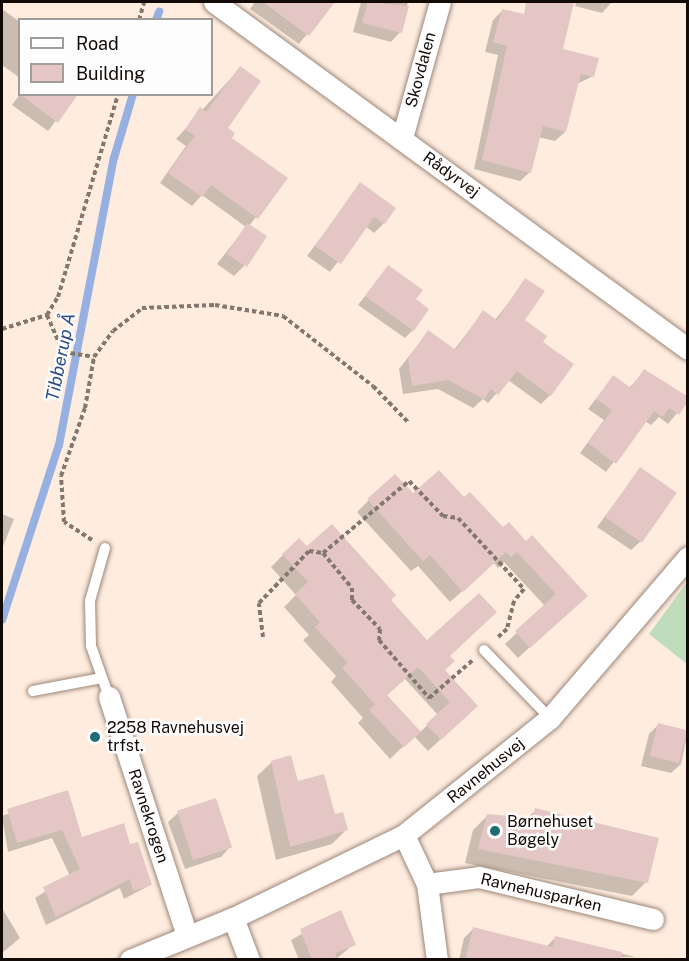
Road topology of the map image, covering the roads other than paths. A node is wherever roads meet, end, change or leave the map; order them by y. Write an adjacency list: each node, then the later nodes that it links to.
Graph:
1 (214, 2): 3 (street, Rådyrvej)
2 (440, 2): 3 (street, Skovdalen)
3 (402, 138): 4 (street, Rådyrvej)
4 (687, 349)
5 (105, 548): 8 (lane)
6 (687, 557): 10 (street, Ravnehusvej)
7 (484, 650): 10 (lane)
8 (106, 687): 9 (lane); 15 (street, Ravnekrogen)
9 (33, 691)
10 (550, 718): 11 (street, Ravnehusvej)
11 (404, 835): 12 (street); 13 (street, Ravnehusvej)
12 (428, 884): 14 (street, Ravnehusparken); 18 (street)
13 (232, 918): 15 (street, Ravnehusvej); 17 (street)
14 (653, 919)
15 (187, 935): 16 (street, Ravnehusvej)
16 (130, 960)
17 (249, 960)
18 (437, 960)

